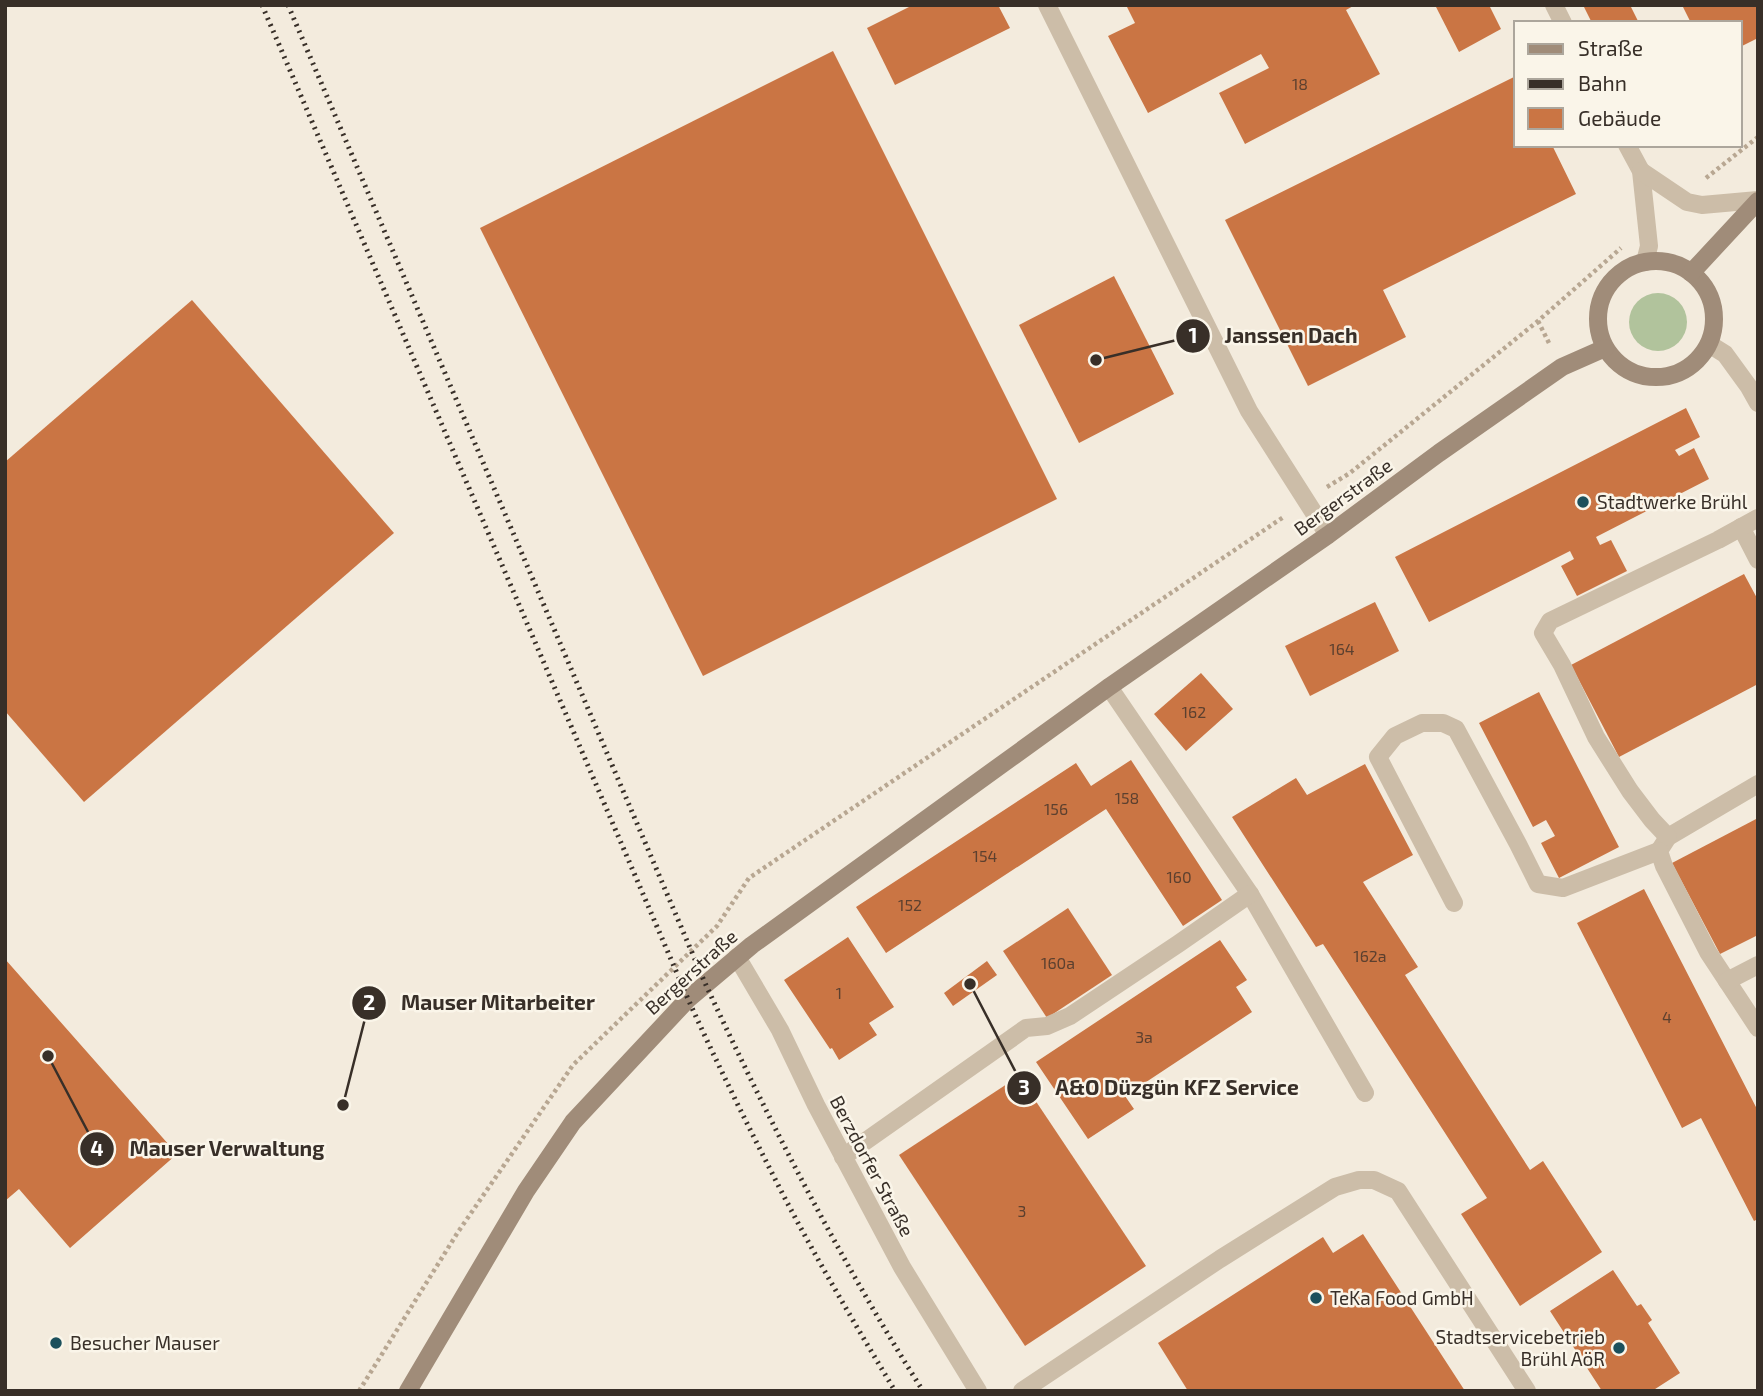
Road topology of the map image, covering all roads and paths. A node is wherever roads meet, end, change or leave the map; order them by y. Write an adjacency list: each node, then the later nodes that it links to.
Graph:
1 (1047, 5): 14 (street)
2 (1553, 5): 3 (street)
3 (1562, 21)
4 (1628, 147): 5 (street)
5 (1641, 171): 6 (street); 7 (street)
6 (1758, 201): 8 (street)
7 (1644, 262): 8 (street); 10 (street)
8 (1691, 273): 9 (street)
9 (1709, 344): 10 (street); 11 (street)
10 (1605, 348): 14 (street, Bergerstraße)
11 (1758, 403)
12 (1758, 518): 13 (street)
13 (1741, 527): 15 (street); 18 (street)
14 (1328, 535): 16 (street, Bergerstraße)
15 (1758, 560)
16 (1109, 687): 19 (street); 21 (street, Bergerstraße)
17 (1758, 783): 18 (street)
18 (1663, 844): 20 (street); 23 (street)
19 (1250, 894): 25 (street); 26 (street)
20 (1454, 903)
21 (737, 957): 26 (street, Berzdorfer Straße); 27 (street, Bergerstraße)
22 (1758, 965): 23 (street)
23 (1727, 981): 24 (street)
24 (1758, 1028)
25 (1365, 1093)
26 (843, 1157): 28 (street, Berzdorfer Straße)
27 (408, 1391)
28 (978, 1391)
29 (1022, 1391): 30 (street)
30 (1527, 1391)

